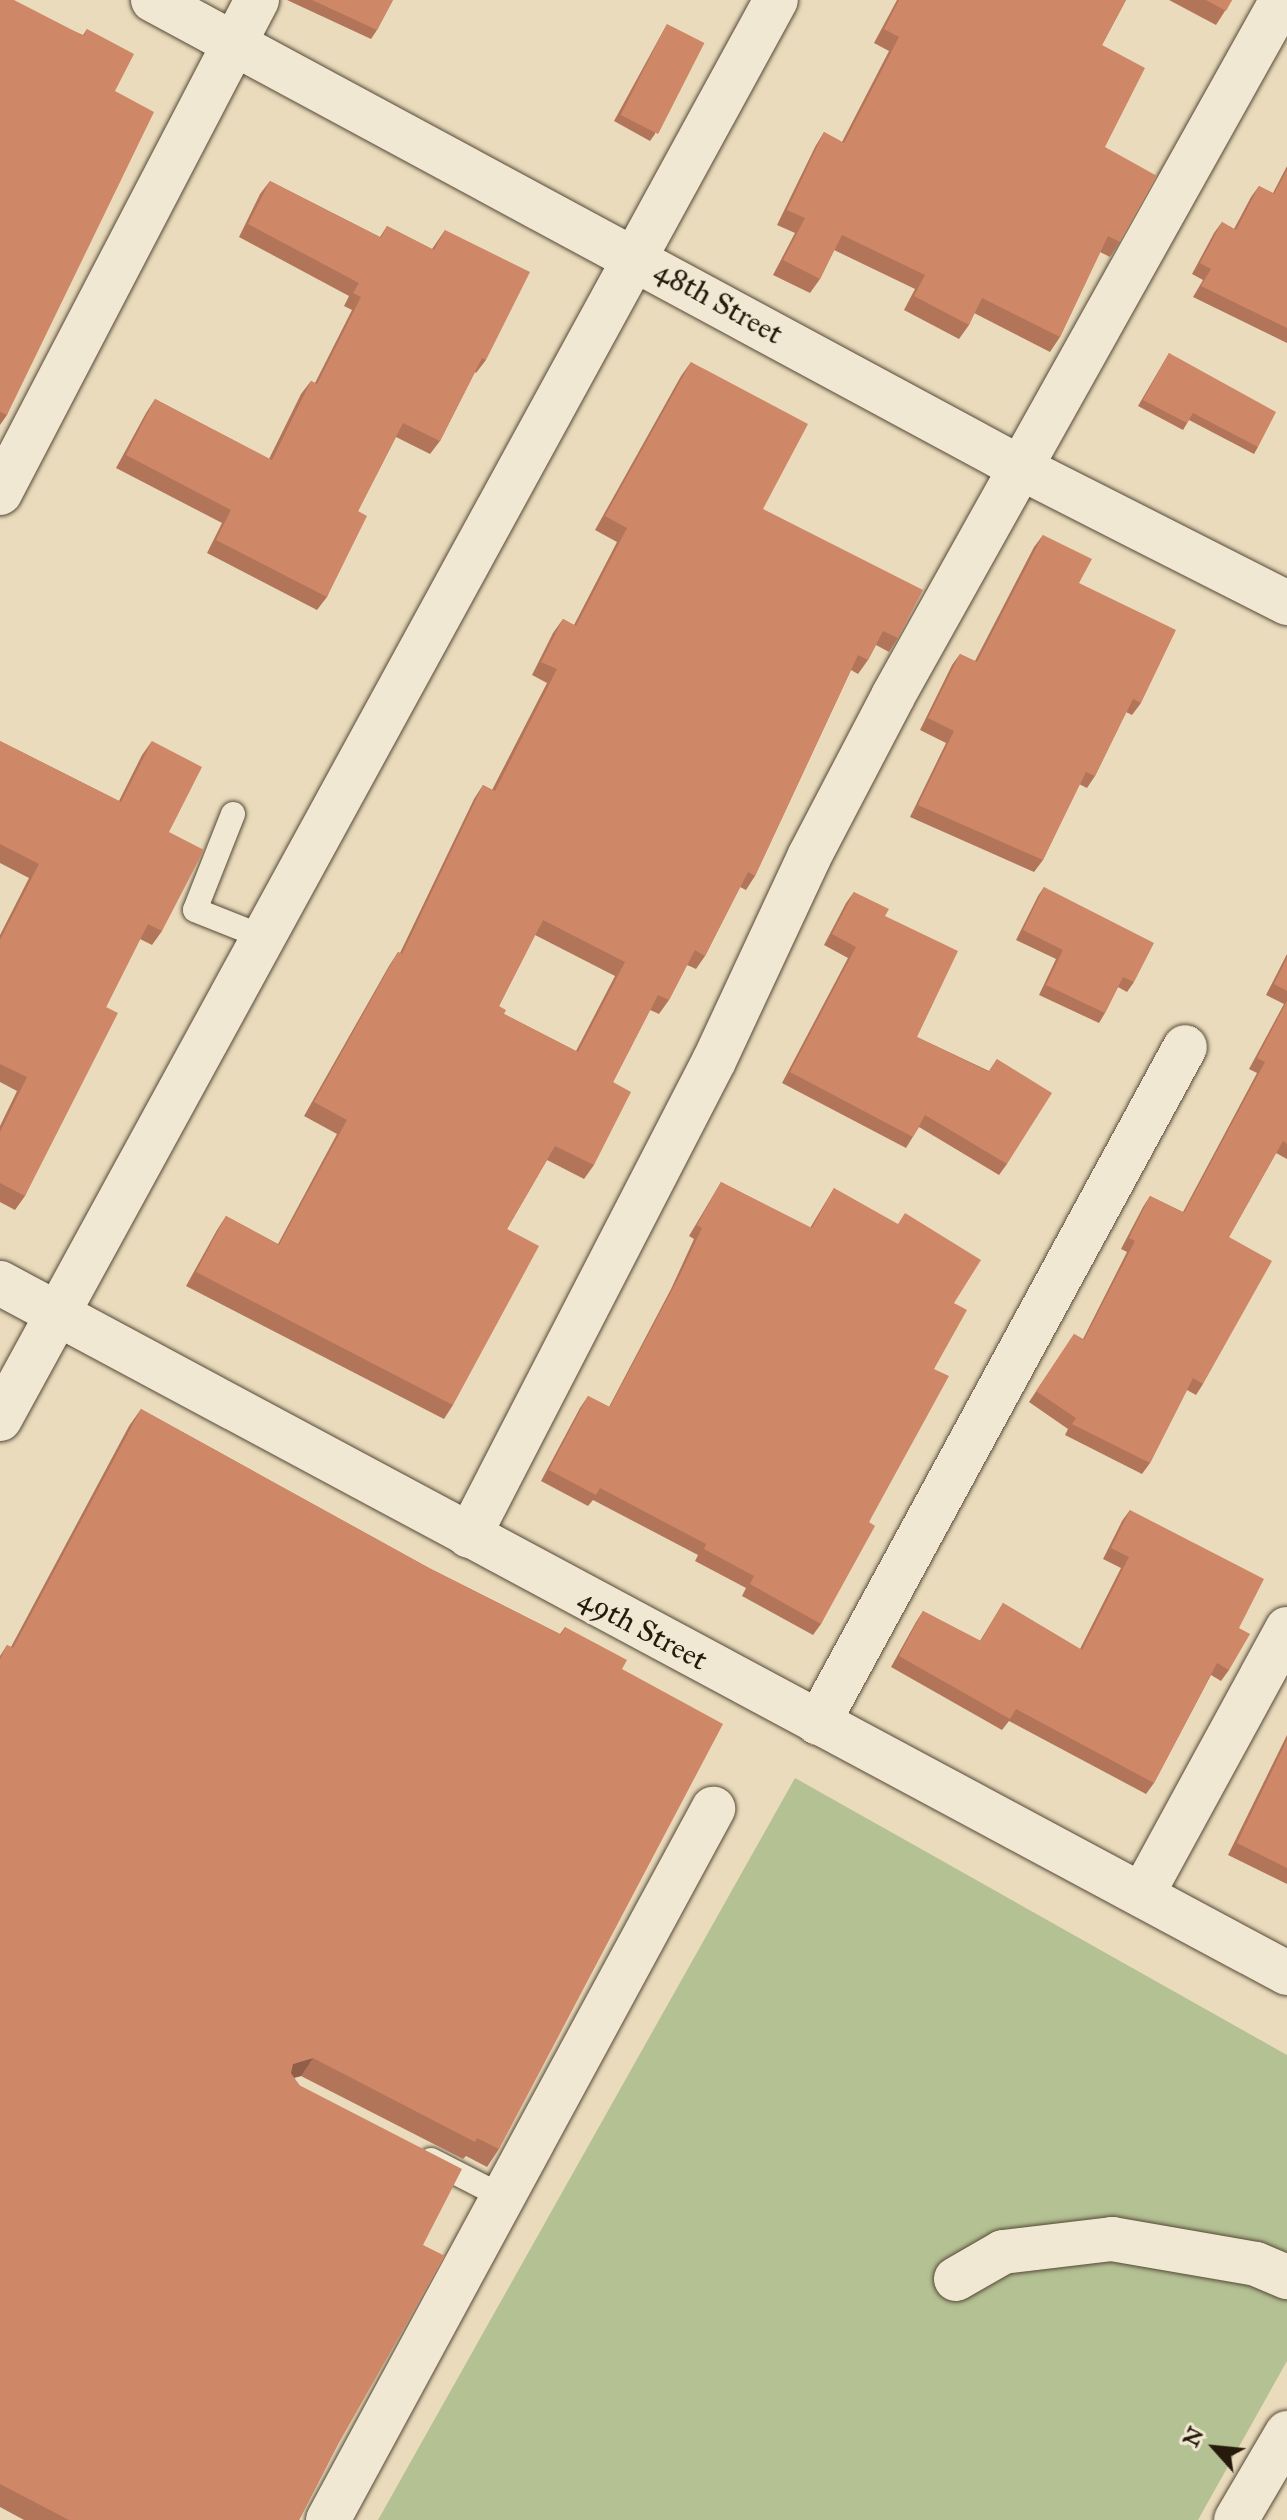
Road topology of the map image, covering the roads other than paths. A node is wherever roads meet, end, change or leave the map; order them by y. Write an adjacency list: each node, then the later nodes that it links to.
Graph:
1 (153, 0): 5 (street, 48th Street)
2 (257, 0): 5 (street)
3 (776, 0): 6 (street)
4 (1282, 0): 7 (street)
5 (234, 44): 6 (street, 48th Street); 8 (street)
6 (635, 256): 7 (street, 48th Street); 11 (street)
7 (1019, 467): 9 (street, 48th Street); 16 (street)
8 (0, 493)
9 (1287, 603)
10 (233, 814): 11 (lane)
11 (263, 937): 14 (street)
12 (1185, 1047): 18 (street)
13 (0, 1283): 14 (street, 49th Street)
14 (57, 1315): 15 (street); 16 (street, 49th Street)
15 (0, 1419)
16 (469, 1536): 18 (street, 49th Street)
17 (1287, 1629): 20 (street)
18 (818, 1723): 20 (street, 49th Street)
19 (713, 1809): 23 (street)
20 (1142, 1895): 21 (street, 49th Street)
21 (1287, 1973)
22 (406, 2147): 23 (lane)
23 (503, 2197): 27 (street)
24 (1287, 2277): 25 (street)
25 (956, 2279)
26 (1287, 2433): 28 (street)
27 (328, 2520)
28 (1236, 2520)

